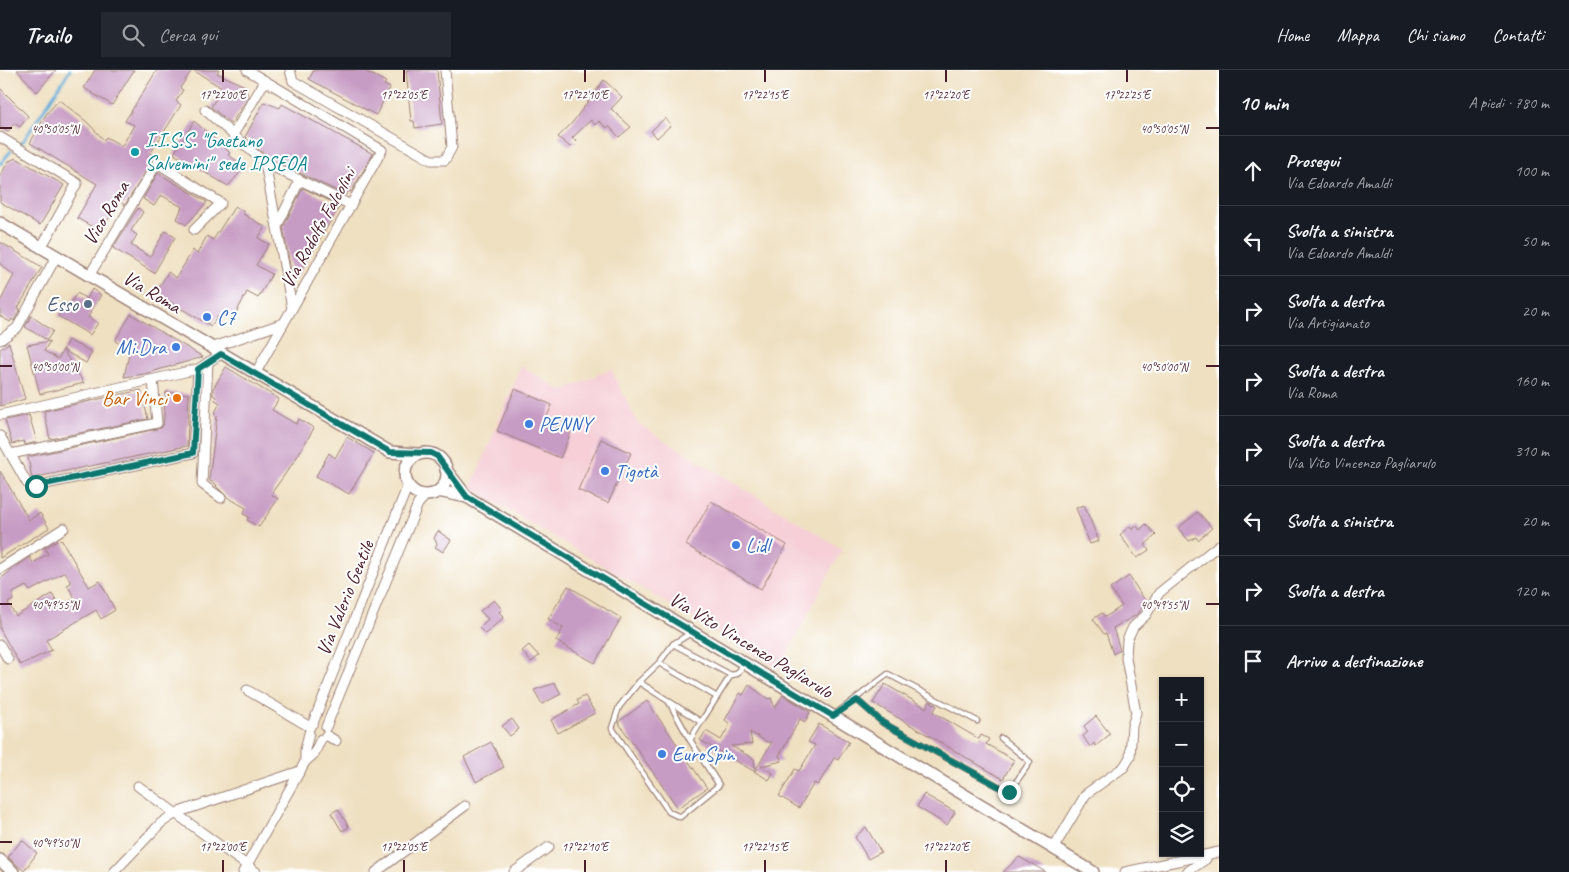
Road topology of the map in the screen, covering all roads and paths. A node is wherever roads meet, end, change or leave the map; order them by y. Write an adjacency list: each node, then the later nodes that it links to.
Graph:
1 (247, 70): 4 (street)
2 (444, 70): 3 (street)
3 (290, 72)
4 (266, 81): 6 (street); 10 (street, Via Rodolfo Falcolini)
5 (205, 110): 6 (street)
6 (234, 135): 8 (street)
7 (0, 137): 14 (street)
8 (266, 163): 9 (street); 12 (street)
9 (300, 180): 10 (street); 12 (street)
10 (350, 205): 17 (street, Via Rodolfo Falcolini)
11 (0, 223): 14 (street, Via Roma)
12 (277, 226): 17 (street)
13 (194, 230): 16 (street, Vico Roma)
14 (41, 248): 15 (street, Via Roma)
15 (56, 257): 16 (street, Via Roma); 19 (street)
16 (89, 276): 20 (street, Via Roma)
17 (292, 308): 18 (street, Via Rodolfo Falcolini)
18 (284, 322): 20 (street); 23 (street, Via Rodolfo Falcolini)
19 (0, 340)
20 (216, 351): 21 (street); 23 (street, Via Roma)
21 (208, 362): 22 (street); 36 (street)
22 (198, 369): 24 (street); 28 (street)
23 (255, 374): 27 (street, Via Roma)
24 (152, 380): 25 (street); 28 (street)
25 (0, 415)
26 (0, 436): 28 (street)
27 (390, 452): 29 (street, Via Roma); 31 (street, Via Roma)
28 (11, 454)
29 (417, 454): 30 (street); 31 (street)
30 (446, 470): 33 (street); 35 (street, Via Vito Vincenzo Pagliarulo)
31 (404, 471): 32 (street)
32 (408, 485): 34 (street); 55 (street, Via Valerio Gentile)
33 (438, 491): 34 (street); 35 (street, Via Vito Vincenzo Pagliarulo)
34 (426, 495): 56 (street, Via Valerio Gentile)
35 (467, 497): 40 (street, Via Vito Vincenzo Pagliarulo)
36 (221, 498)
37 (64, 528): 39 (street)
38 (1219, 545): 66 (street)
39 (0, 569)
40 (692, 632): 41 (lane); 45 (street, Via Vito Vincenzo Pagliarulo)
41 (673, 644): 44 (lane); 46 (lane)
42 (0, 645): 43 (street)
43 (8, 659)
44 (659, 663): 47 (lane); 49 (lane)
45 (744, 663): 46 (lane); 52 (street, Via Vito Vincenzo Pagliarulo)
46 (731, 675): 49 (lane)
47 (639, 682): 51 (lane); 58 (lane)
48 (247, 690): 55 (street)
49 (717, 697): 54 (lane)
50 (857, 700): 52 (lane); 53 (lane); 57 (lane)
51 (668, 701): 54 (lane); 58 (lane)
52 (833, 716): 66 (street, Via Vito Vincenzo Pagliarulo)
53 (977, 721)
54 (701, 722): 58 (lane)
55 (311, 728): 56 (street); 56 (street); 60 (street, Via Valerio Gentile)
56 (324, 734): 59 (street); 60 (street, Via Valerio Gentile)
57 (1001, 738)
58 (690, 740)
59 (336, 741)
60 (305, 762): 61 (street, Via Valerio Gentile)
61 (300, 771): 64 (street); 70 (street, Via Valerio Gentile)
62 (138, 786): 64 (street)
63 (465, 806): 74 (street)
64 (176, 813): 70 (street); 72 (street)
65 (549, 846): 75 (street)
66 (1053, 848): 76 (street, Via Vito Vincenzo Pagliarulo)
67 (1217, 853): 69 (street); 79 (street)
68 (0, 860): 71 (street)
69 (1166, 864): 77 (street); 78 (street)
70 (245, 869): 73 (street)
71 (13, 872)
72 (114, 872)
73 (256, 872)
74 (376, 872)
75 (514, 872)
76 (1093, 872)
77 (1125, 872)
78 (1153, 872)
79 (1187, 872)

